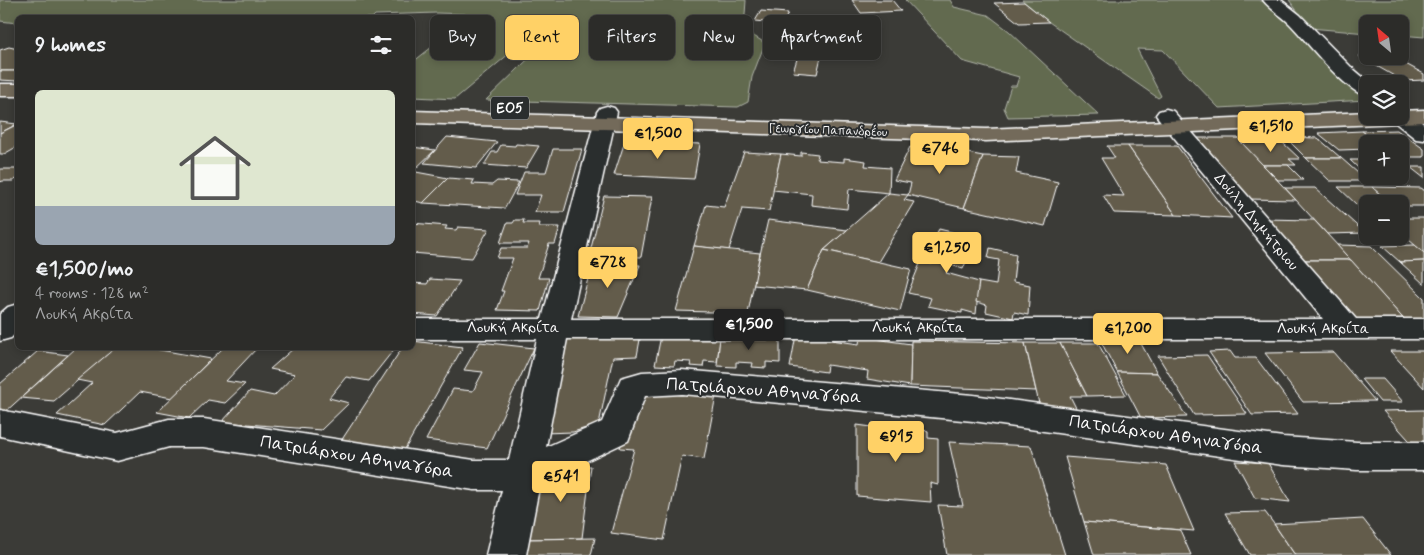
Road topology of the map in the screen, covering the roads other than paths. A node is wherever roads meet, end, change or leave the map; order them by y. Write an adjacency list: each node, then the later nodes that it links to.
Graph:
1 (1271, 0): 2 (street)
2 (1359, 84)
3 (0, 90): 4 (main road)
4 (15, 90)
5 (0, 102): 6 (main road)
6 (15, 103)
7 (1424, 103): 8 (main road)
8 (1409, 104)
9 (415, 105): 14 (main road, Γεωργίου Παπανδρέου / ΕΟ5)
10 (1359, 106): 16 (main road, Γεωργίου Παπανδρέου / ΕΟ5)
11 (1424, 116): 13 (main road, Γεωργίου Παπανδρέου / ΕΟ5)
12 (415, 117): 14 (main road, Γεωργίου Παπανδρέου / ΕΟ5)
13 (1409, 117)
14 (605, 118): 16 (main road, Γεωργίου Παπανδρέου / ΕΟ5); 20 (street)
15 (1359, 118): 16 (main road, Γεωργίου Παπανδρέου / ΕΟ5)
16 (1171, 122): 21 (street, Δούλη Δημήτριου)
17 (1409, 124): 18 (street)
18 (1424, 134)
19 (15, 317): 24 (street)
20 (556, 328): 21 (street, Λουκή Ακρίτα); 22 (street, Λουκή Ακρίτα); 28 (street)
21 (1346, 328): 23 (street, Λουκή Ακρίτα)
22 (415, 329)
23 (1424, 329)
24 (0, 331): 25 (street)
25 (15, 331)
26 (0, 423): 28 (street, Πατριάρχου Αθηναγόρα)
27 (1424, 456): 28 (street, Πατριάρχου Αθηναγόρα)
28 (526, 473): 29 (street)
29 (506, 555)

